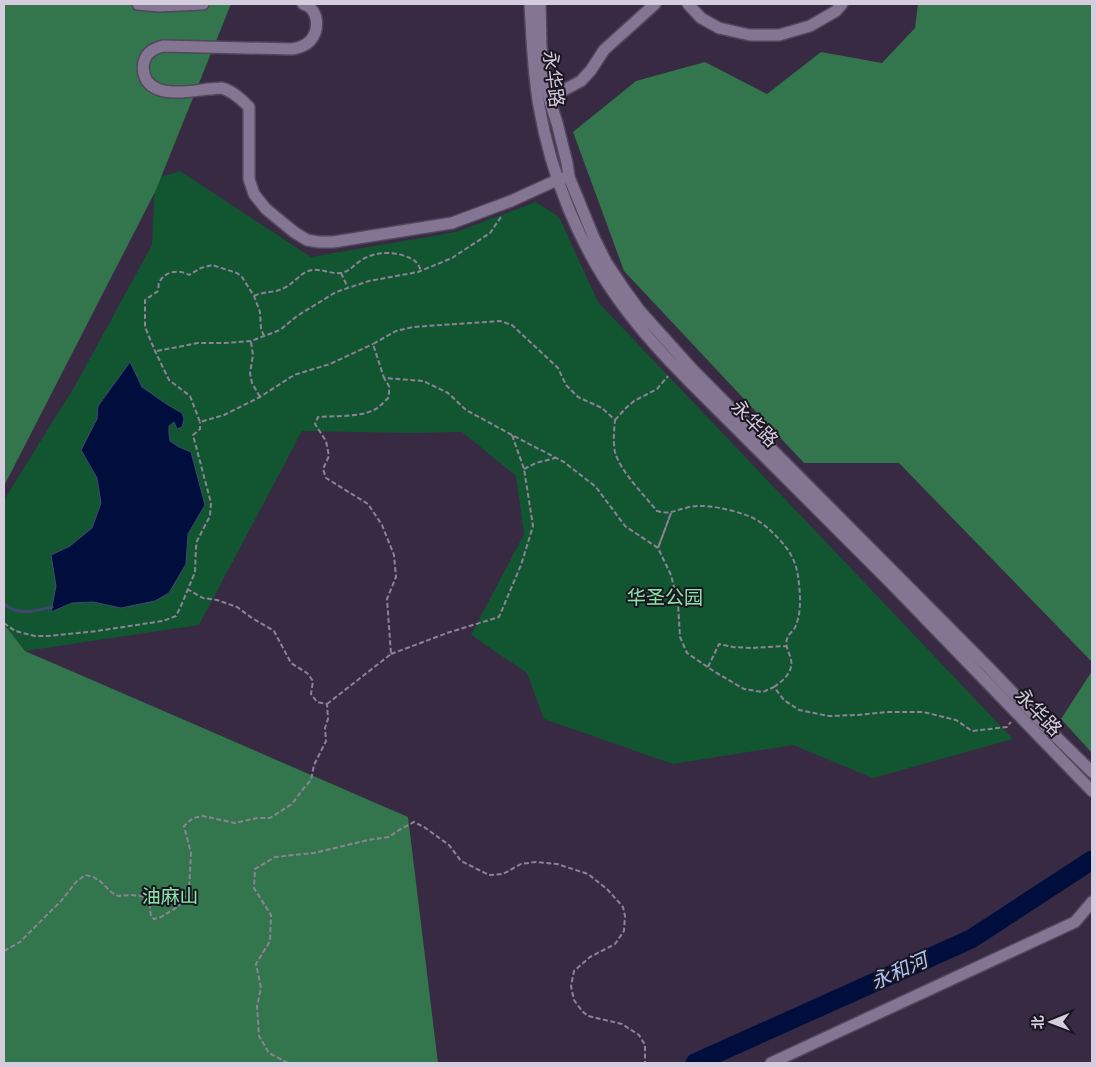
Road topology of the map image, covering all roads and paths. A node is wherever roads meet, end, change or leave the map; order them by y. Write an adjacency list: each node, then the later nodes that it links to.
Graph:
1 (138, 4): 2 (street)
2 (203, 4)
3 (303, 4): 9 (street)
4 (538, 4): 8 (street, 永华路); 9 (street, 永华路)
5 (655, 4): 8 (street)
6 (688, 4): 7 (street)
7 (842, 4)
8 (549, 98): 9 (street, 永华路)
9 (563, 178): 19 (street, 永华路); 37 (street, 永华路)
10 (501, 217): 11 (path)
11 (421, 271): 12 (path); 13 (path)
12 (341, 273): 13 (path); 14 (path)
13 (348, 288): 15 (path)
14 (254, 296): 15 (path); 23 (path)
15 (264, 336): 16 (path)
16 (251, 341): 18 (path); 21 (path)
17 (373, 344): 20 (path); 21 (path); 22 (path)
18 (157, 350)
19 (676, 368): 22 (path); 36 (street, 永华路)
20 (384, 378): 24 (path); 32 (path)
21 (260, 397): 23 (path)
22 (615, 420): 27 (path)
23 (200, 422): 29 (path)
24 (512, 435): 25 (path); 26 (path)
25 (556, 458): 26 (path); 28 (path)
26 (524, 469): 32 (path)
27 (671, 513): 28 (path); 31 (path)
28 (658, 548): 33 (path)
29 (187, 589): 30 (path); 35 (path)
30 (4, 623)
31 (786, 646): 33 (path); 34 (path)
32 (392, 654): 35 (path)
33 (708, 667): 34 (path)
34 (774, 687): 36 (path)
35 (327, 704): 40 (path)
36 (1018, 715): 38 (street, 永华路)
37 (1092, 772)
38 (1092, 791)
39 (1092, 902): 43 (street)
40 (4, 952)
41 (288, 1063): 42 (path)
42 (645, 1063)
43 (771, 1063)

